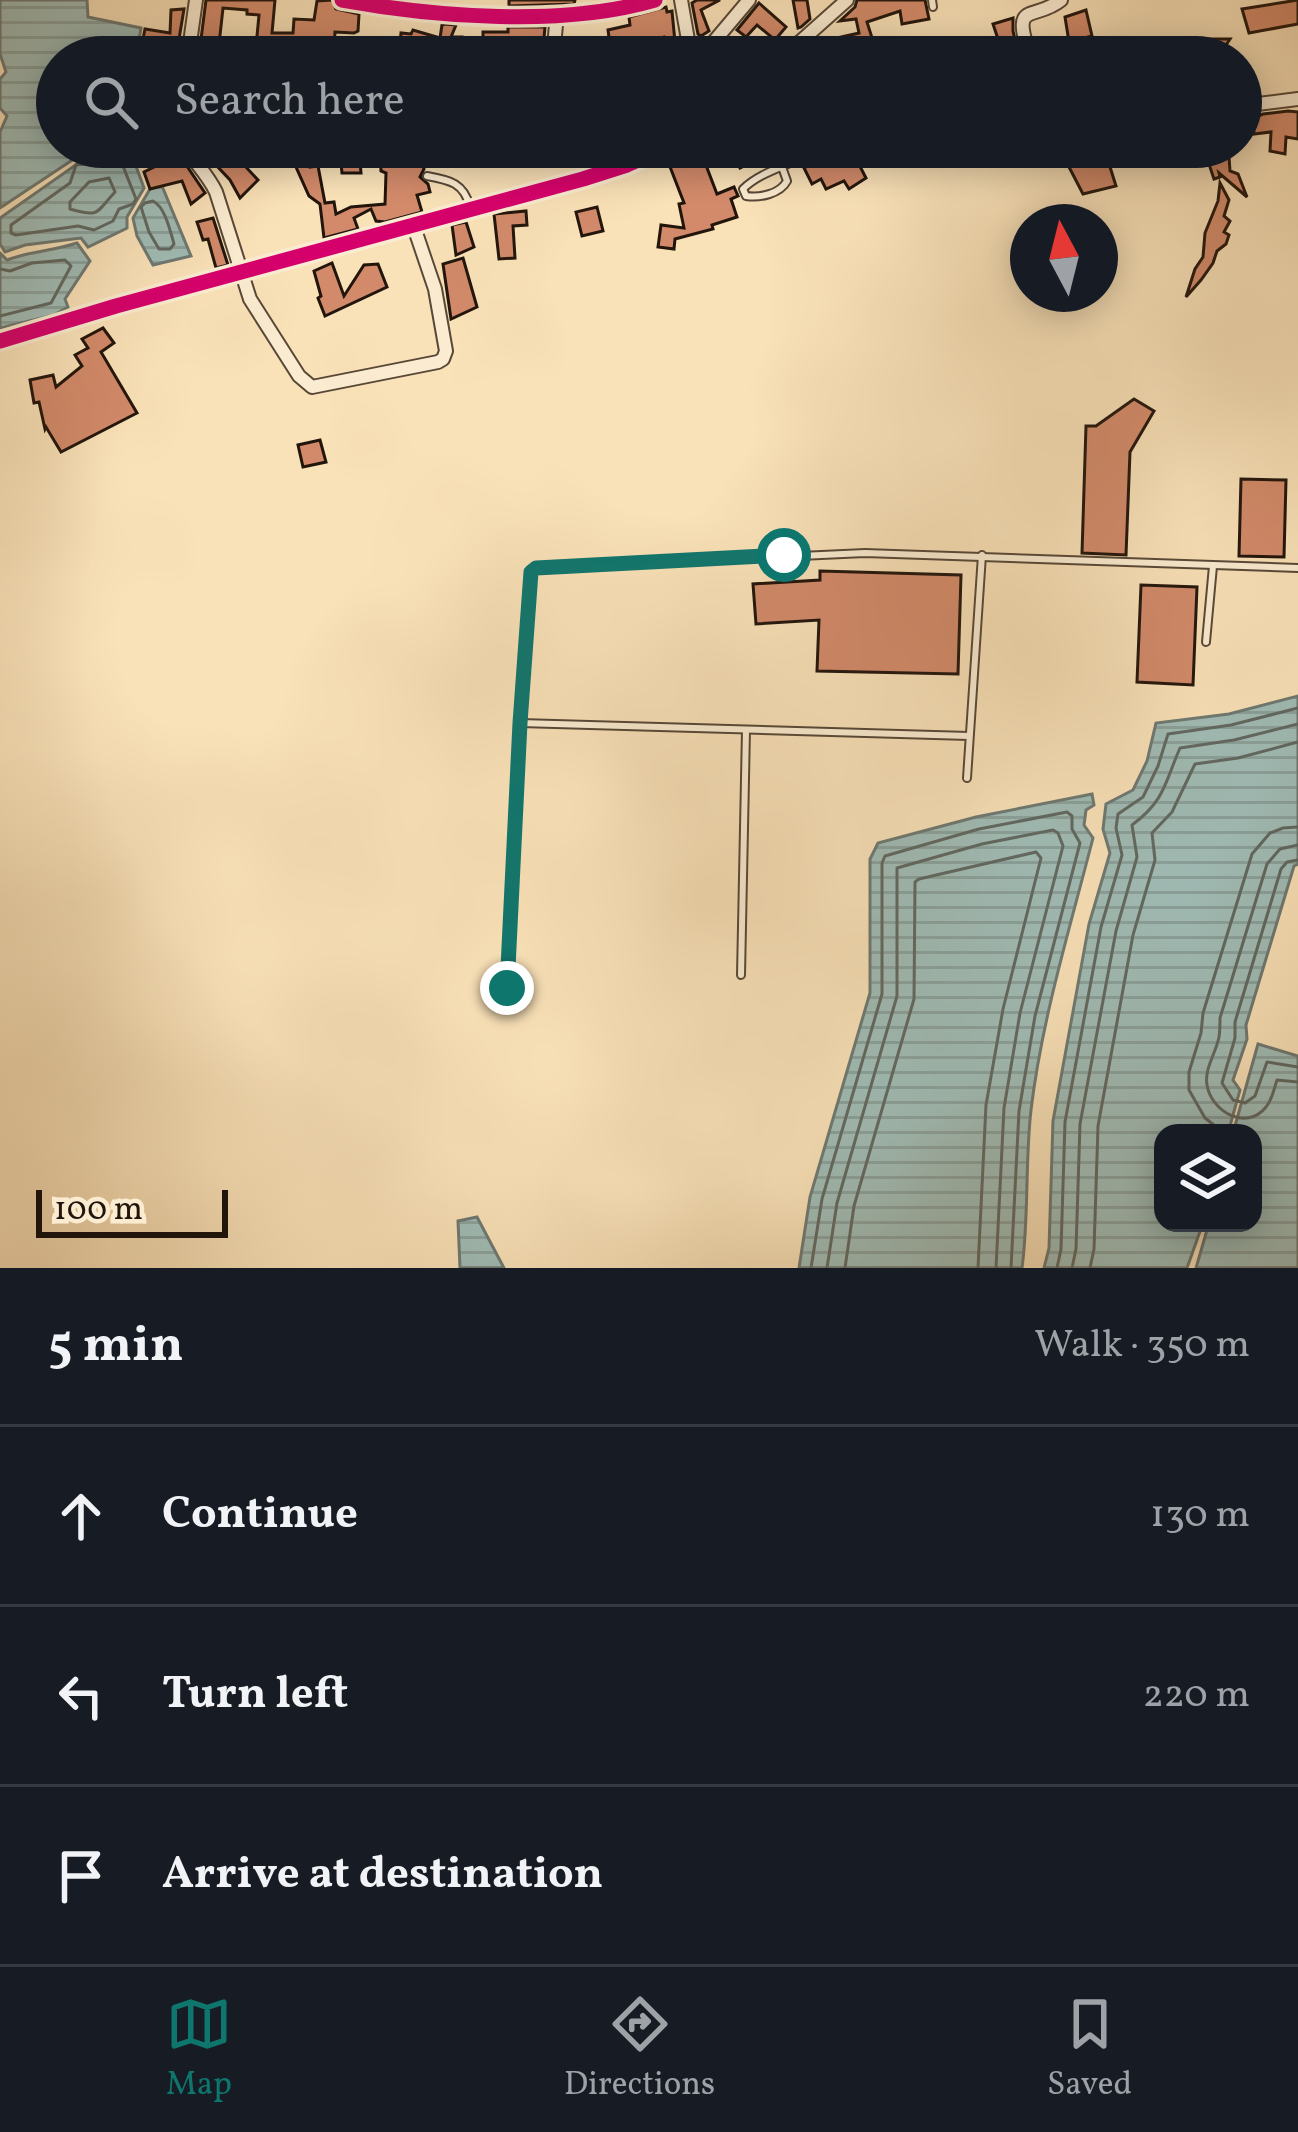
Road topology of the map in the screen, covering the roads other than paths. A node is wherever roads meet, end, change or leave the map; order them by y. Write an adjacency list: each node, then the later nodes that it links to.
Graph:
1 (196, 0): 9 (street)
2 (342, 0): 8 (street)
3 (655, 0): 8 (street)
4 (681, 0): 11 (street)
5 (749, 0): 12 (street)
6 (847, 0): 13 (street)
7 (1061, 0): 14 (street)
8 (557, 14): 10 (street)
9 (191, 36)
10 (555, 36)
11 (690, 36)
12 (716, 36)
13 (807, 36)
14 (1024, 36)
15 (1298, 99): 16 (street)
16 (1262, 103)
17 (199, 168): 24 (street)
18 (617, 168): 22 (street)
19 (780, 168): 20 (lane)
20 (782, 168)
21 (428, 176): 22 (lane)
22 (470, 211): 23 (street)
23 (414, 226): 24 (street); 24 (street)
24 (240, 274): 25 (street)
25 (0, 340)
26 (982, 555): 27 (lane); 30 (lane); 32 (lane)
27 (1213, 566): 28 (lane); 29 (lane)
28 (1298, 568)
29 (1206, 642)
30 (520, 723): 31 (lane); 35 (lane)
31 (746, 730): 32 (lane); 34 (lane)
32 (969, 736): 33 (lane)
33 (968, 778)
34 (741, 975)
35 (507, 988)

